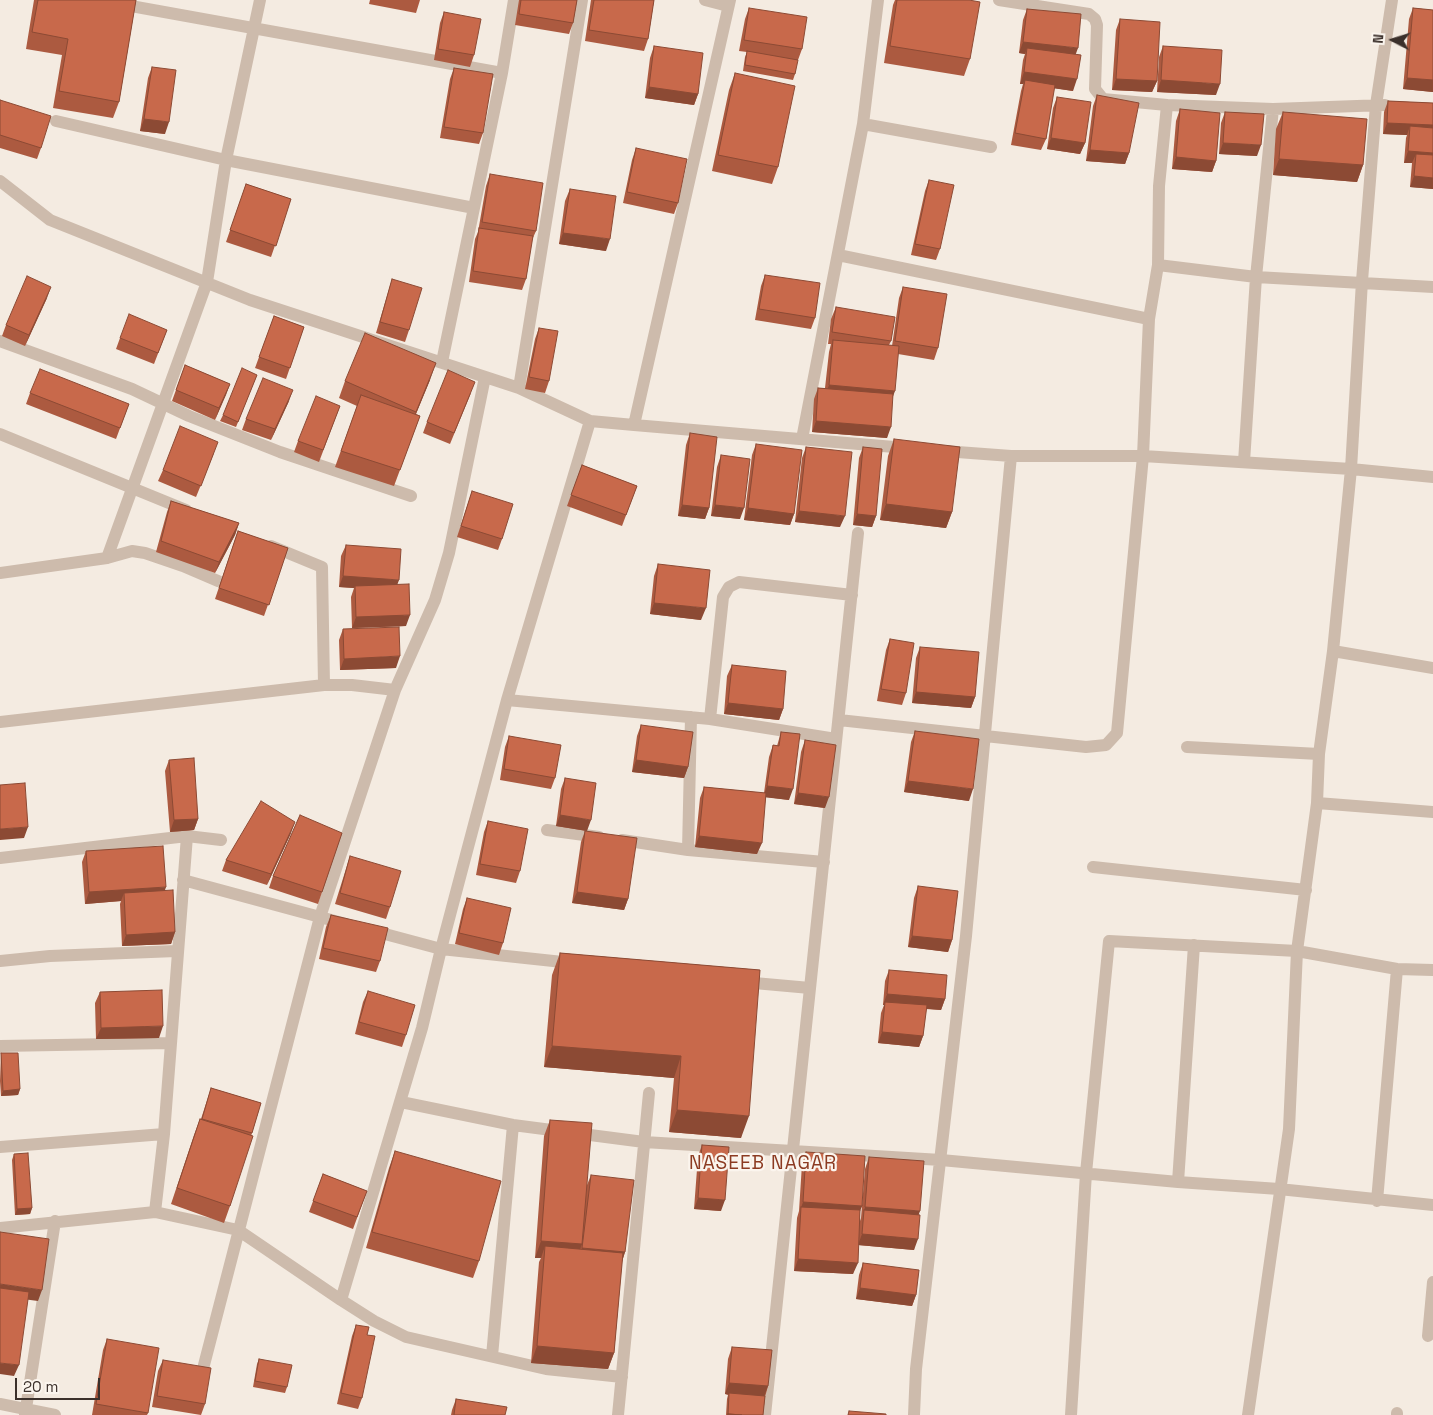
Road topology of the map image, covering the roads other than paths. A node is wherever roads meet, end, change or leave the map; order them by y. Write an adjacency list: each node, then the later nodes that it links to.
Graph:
1 (98, 0): 10 (street)
2 (260, 0): 10 (street)
3 (514, 0): 11 (street)
4 (582, 0): 32 (street)
5 (705, 0): 9 (street)
6 (878, 0): 17 (street)
7 (999, 0): 13 (street)
8 (1392, 0): 12 (street)
9 (729, 3): 35 (street)
10 (254, 28): 11 (street); 19 (street)
11 (502, 73): 21 (street)
12 (1376, 105): 14 (street); 15 (street); 25 (street)
13 (1167, 106): 15 (street); 23 (street)
14 (1395, 106)
15 (1273, 109): 24 (street)
16 (56, 120): 19 (street)
17 (864, 124): 18 (street); 22 (street)
18 (990, 147)
19 (226, 160): 21 (street); 26 (street)
20 (0, 181): 26 (street)
21 (474, 208): 30 (street)
22 (838, 255): 28 (street); 37 (street)
23 (1158, 265): 24 (street); 28 (street)
24 (1256, 277): 25 (street); 42 (street)
25 (1362, 281): 27 (street); 43 (street)
26 (207, 282): 30 (street); 33 (street)
27 (1433, 287)
28 (1149, 319): 41 (street)
29 (0, 341): 33 (street)
30 (442, 362): 31 (street)
31 (485, 377): 32 (street); 57 (street)
32 (520, 388): 34 (street)
33 (165, 403): 45 (street); 46 (street)
34 (590, 421): 35 (street); 58 (street)
35 (634, 425): 37 (street)
36 (0, 434): 45 (street)
37 (802, 440): 38 (street)
38 (915, 448)
39 (934, 450): 40 (street)
40 (1011, 456): 41 (street); 63 (street)
41 (1143, 456): 42 (street); 63 (street)
42 (1244, 462): 43 (street)
43 (1351, 469): 44 (street); 54 (street)
44 (1433, 477)
45 (132, 488): 47 (street); 50 (street)
46 (411, 496)
47 (196, 514)
48 (858, 533): 53 (street)
49 (259, 540): 56 (street)
50 (107, 558): 51 (street); 52 (street)
51 (0, 573)
52 (218, 581)
53 (852, 595): 60 (street); 61 (street)
54 (1333, 651): 55 (street); 66 (street)
55 (1433, 668)
56 (324, 685): 57 (street); 62 (street)
57 (394, 690): 78 (street)
58 (507, 700): 59 (street); 80 (street)
59 (691, 717): 60 (street); 72 (street)
60 (710, 718): 64 (street)
61 (839, 720): 63 (street); 64 (street)
62 (0, 722)
63 (985, 734): 98 (street)
64 (836, 740): 74 (street)
65 (1187, 747): 66 (street)
66 (1319, 754): 67 (street)
67 (1317, 803): 68 (street); 77 (street)
68 (1433, 812)
69 (548, 830): 72 (street)
70 (187, 836): 71 (street); 73 (street); 76 (street)
71 (221, 840)
72 (688, 850): 74 (street)
73 (0, 858)
74 (824, 862): 88 (street)
75 (1093, 867): 77 (street)
76 (183, 880): 78 (street); 81 (street)
77 (1306, 890): 82 (street)
78 (320, 917): 80 (street); 107 (street)
79 (1194, 945): 82 (street); 99 (street); 100 (street)
80 (441, 949): 84 (street); 92 (street)
81 (176, 951): 83 (street); 89 (street)
82 (1298, 951): 85 (street); 101 (street)
83 (0, 961)
84 (588, 965)
85 (1397, 969): 86 (street); 102 (street)
86 (1433, 970)
87 (734, 981): 88 (street)
88 (810, 988): 97 (street)
89 (170, 1043): 90 (street); 94 (street)
90 (0, 1046)
91 (649, 1093): 95 (street)
92 (401, 1102): 93 (street); 109 (street)
93 (513, 1125): 95 (street); 111 (street)
94 (164, 1134): 96 (street); 104 (street)
95 (644, 1142): 97 (street); 113 (street)
96 (0, 1146)
97 (793, 1151): 98 (street); 118 (street)
98 (941, 1160): 99 (street); 119 (street)
99 (1086, 1173): 100 (street); 120 (street)
100 (1178, 1182): 101 (street)
101 (1279, 1189): 102 (street); 121 (street)
102 (1377, 1201): 103 (street)
103 (1433, 1206)
104 (155, 1212): 105 (street); 107 (street)
105 (55, 1221): 106 (street); 115 (street)
106 (0, 1228)
107 (238, 1230): 109 (street); 112 (street)
108 (1433, 1282): 110 (street)
109 (341, 1300): 111 (street)
110 (1428, 1336)
111 (492, 1356): 113 (street)
112 (204, 1365)
113 (622, 1377): 117 (street)
114 (0, 1404): 115 (street)
115 (26, 1412): 116 (street)
116 (55, 1415)
117 (618, 1415)
118 (765, 1415)
119 (914, 1415)
120 (1071, 1415)
121 (1248, 1415)

